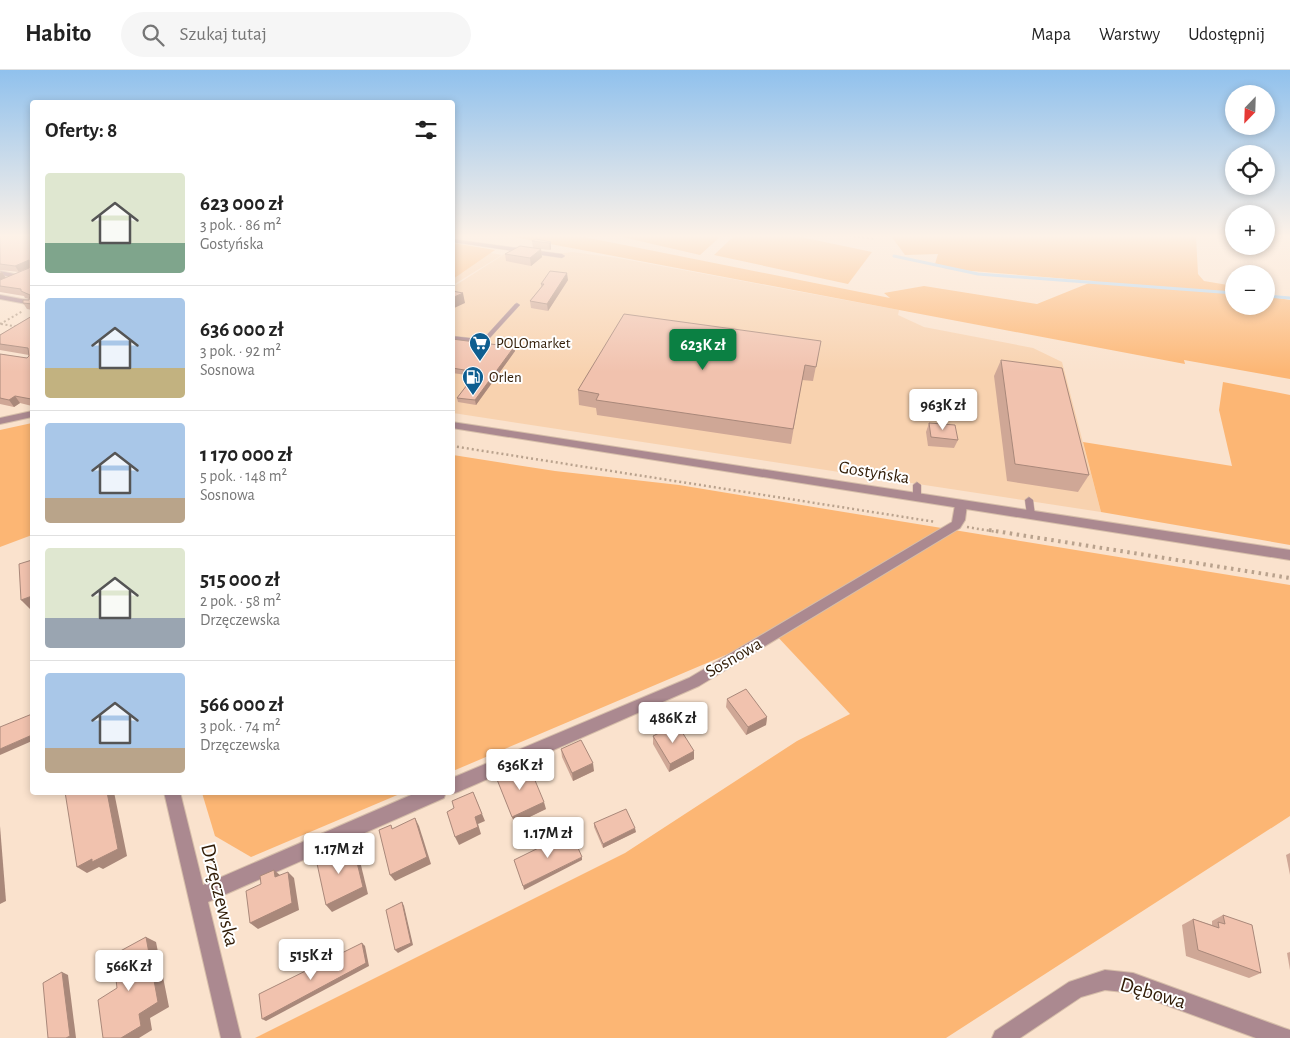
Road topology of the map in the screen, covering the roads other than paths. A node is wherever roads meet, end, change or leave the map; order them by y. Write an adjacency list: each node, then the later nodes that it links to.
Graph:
1 (11, 281): 2 (street)
2 (7, 283)
3 (0, 297): 4 (street)
4 (30, 302)
5 (517, 304): 6 (lane)
6 (455, 338)
7 (30, 414): 8 (street)
8 (0, 421)
9 (455, 426): 11 (street, Gostyńska)
10 (917, 485): 11 (lane)
11 (917, 498): 13 (street, Gostyńska)
12 (1029, 500): 14 (lane)
13 (961, 504): 14 (street, Gostyńska); 16 (street, Sosnowa)
14 (1031, 515): 15 (street, Gostyńska)
15 (1290, 556)
16 (455, 785)
17 (173, 795): 19 (street, Drzęczewska)
18 (431, 795): 19 (street)
19 (198, 897): 20 (street, Drzęczewska)
20 (231, 1038)
21 (1002, 1038): 22 (street, Dębowa)
22 (1284, 1038)

